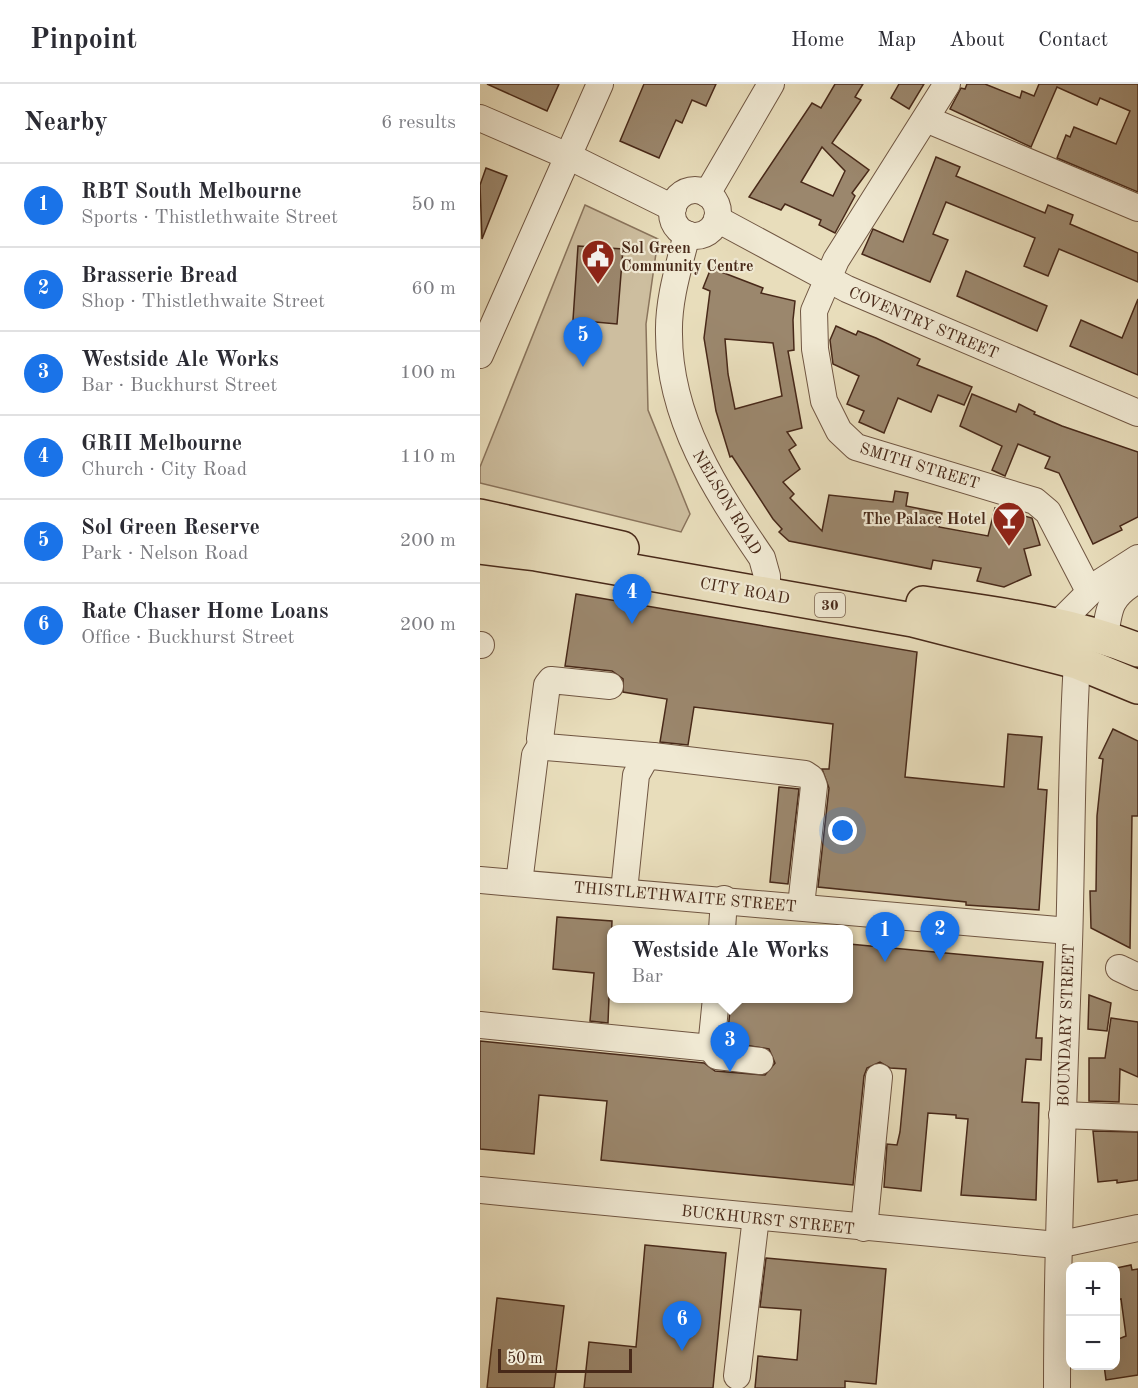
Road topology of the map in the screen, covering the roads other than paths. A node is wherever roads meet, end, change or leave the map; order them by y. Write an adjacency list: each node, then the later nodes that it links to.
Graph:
1 (600, 84): 6 (street)
2 (771, 84): 7 (street)
3 (947, 84): 5 (street, SMITH STREET)
4 (480, 118): 6 (street)
5 (926, 119): 9 (street); 12 (street, SMITH STREET)
6 (570, 157): 8 (street); 13 (street)
7 (707, 194): 8 (street); 10 (street)
8 (673, 208): 11 (street)
9 (1138, 208)
10 (717, 219): 11 (street); 12 (street, COVENTRY STREET)
11 (687, 234): 20 (street, NELSON ROAD)
12 (827, 278): 15 (street, COVENTRY STREET); 21 (street, SMITH STREET)
13 (489, 309): 14 (street)
14 (480, 355)
15 (1138, 413)
16 (480, 516): 20 (main road, CITY ROAD / 30)
17 (480, 547): 20 (main road, CITY ROAD / 30)
18 (1138, 558): 21 (street)
19 (1138, 580): 23 (street)
20 (767, 585): 22 (main road, CITY ROAD / 30); 25 (main road, CITY ROAD / 30)
21 (1089, 591): 22 (street)
22 (1058, 624): 23 (main road, 30)
23 (1105, 637): 24 (main road, 30); 25 (main road)
24 (1138, 650)
25 (1077, 662): 27 (main road, 30); 36 (street, BOUNDARY STREET)
26 (610, 686): 28 (street)
27 (1138, 687)
28 (543, 742): 29 (street); 31 (street)
29 (653, 756): 32 (street); 34 (street)
30 (480, 880): 31 (street, THISTLETHWAITE STREET)
31 (519, 883): 32 (street, THISTLETHWAITE STREET)
32 (624, 891): 33 (street, THISTLETHWAITE STREET)
33 (724, 899): 34 (street, THISTLETHWAITE STREET); 35 (street)
34 (801, 906): 36 (street, THISTLETHWAITE STREET)
35 (722, 925)
36 (1069, 931): 42 (street, BOUNDARY STREET)
37 (716, 1003): 39 (street)
38 (480, 1025): 39 (street)
39 (711, 1048): 40 (street)
40 (760, 1061)
41 (879, 1077): 46 (street)
42 (1062, 1115): 43 (street); 48 (street, BOUNDARY STREET)
43 (1136, 1118)
44 (480, 1190): 45 (street, BUCKHURST STREET)
45 (756, 1217): 46 (street, BUCKHURST STREET); 49 (street)
46 (864, 1228): 48 (street, BUCKHURST STREET)
47 (1138, 1228): 48 (street, BUCKHURST STREET)
48 (1057, 1245): 50 (street, BOUNDARY STREET)
49 (737, 1376)
50 (1057, 1388)

